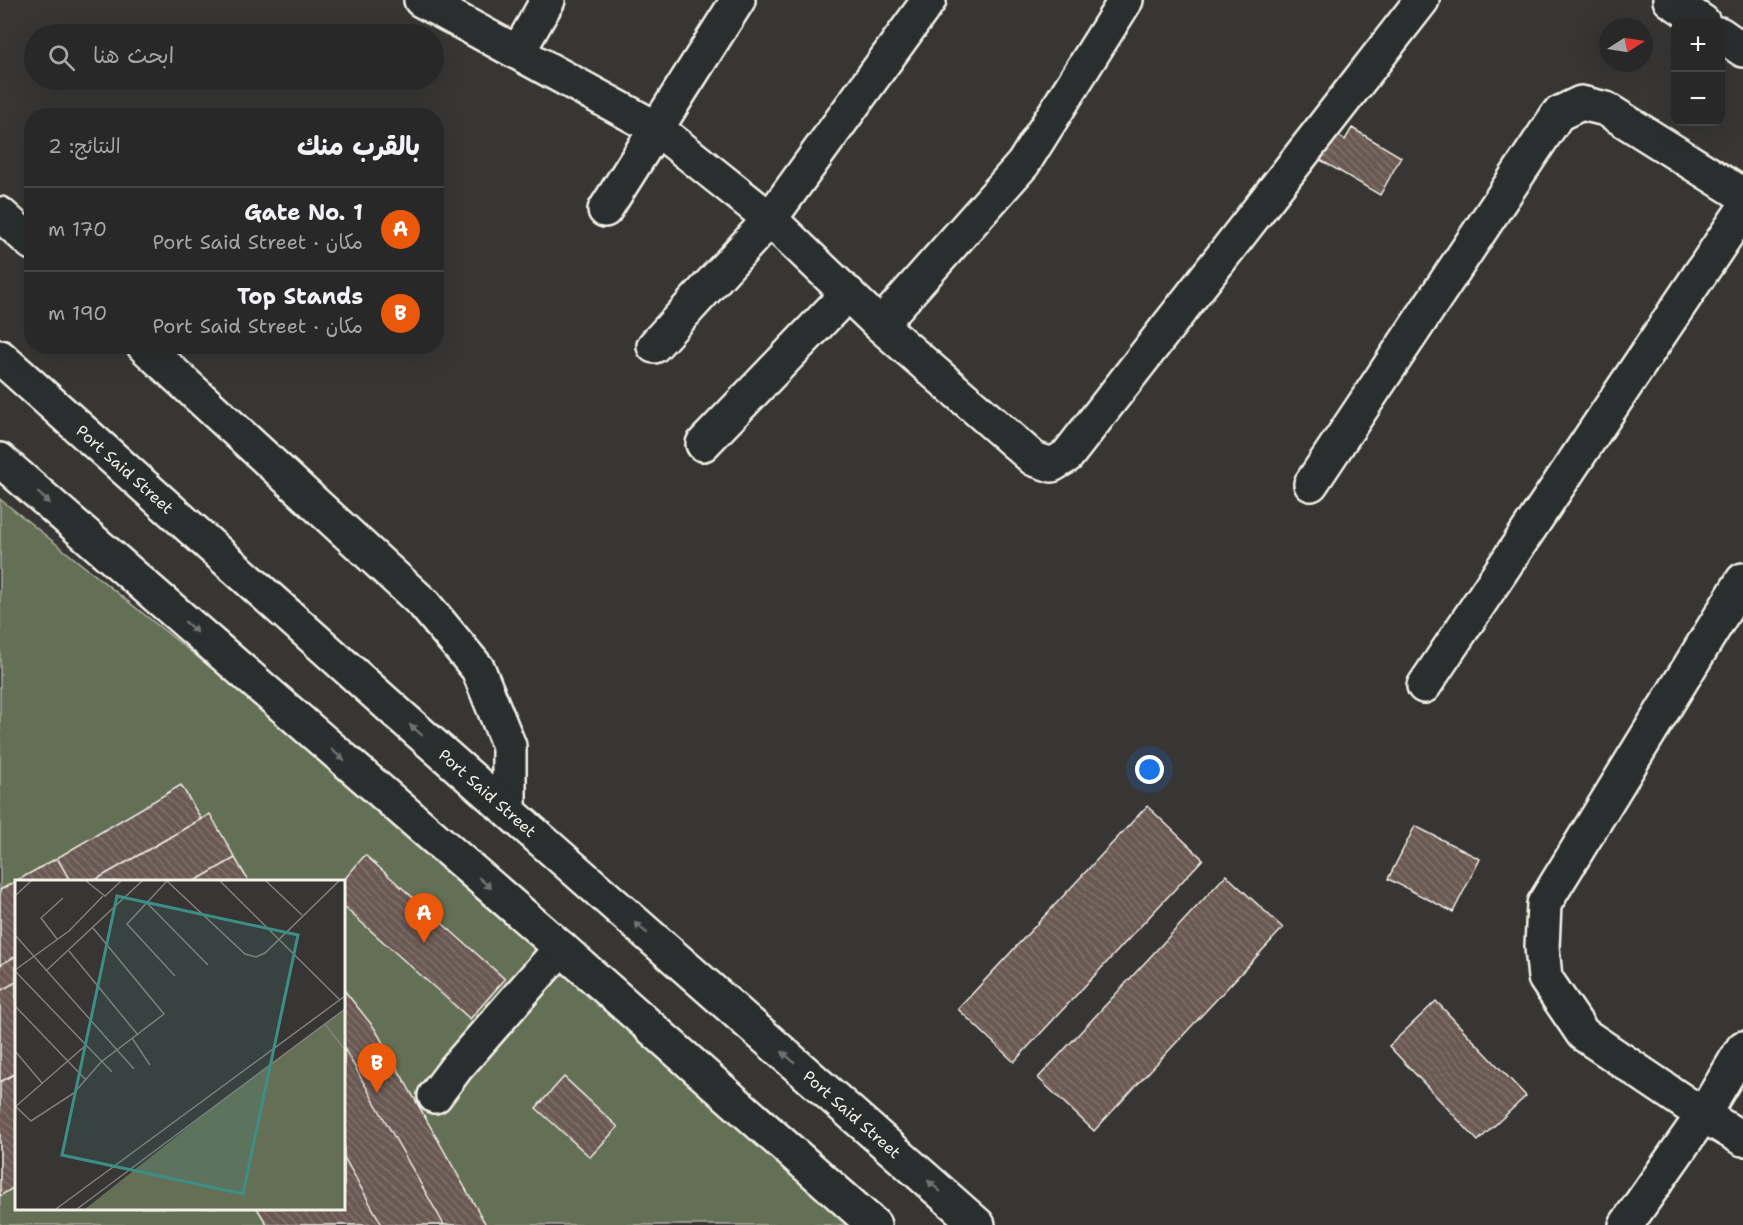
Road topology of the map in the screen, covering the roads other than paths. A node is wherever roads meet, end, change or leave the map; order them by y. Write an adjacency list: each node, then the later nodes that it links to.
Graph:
1 (422, 0): 11 (street)
2 (548, 0): 11 (street)
3 (737, 0): 12 (street)
4 (929, 0): 17 (street)
5 (1126, 0): 20 (street)
6 (1422, 0): 20 (street)
7 (1670, 0): 8 (street)
8 (1697, 18)
9 (1725, 37): 10 (street)
10 (1743, 50)
11 (518, 52): 12 (street)
12 (656, 128): 14 (street); 17 (street)
13 (1743, 195): 26 (street)
14 (605, 210)
15 (1743, 210): 28 (street)
16 (0, 214): 18 (street)
17 (770, 219): 19 (street); 21 (street)
18 (24, 236)
19 (848, 293): 20 (street); 24 (street)
20 (880, 325)
21 (654, 346)
22 (153, 354): 29 (street)
23 (0, 357): 29 (street, Port Said Street, one-way to 23)
24 (703, 444)
25 (0, 460): 30 (street, one-way to 30)
26 (1311, 484)
27 (1743, 580): 33 (street)
28 (1424, 686)
29 (509, 811): 36 (street, Port Said Street, one-way to 29)
30 (561, 948): 32 (street); 35 (street)
31 (1743, 1048): 33 (street)
32 (435, 1096)
33 (1703, 1115): 34 (street); 37 (street)
34 (1743, 1139)
35 (874, 1225)
36 (978, 1225)
37 (1626, 1225)

